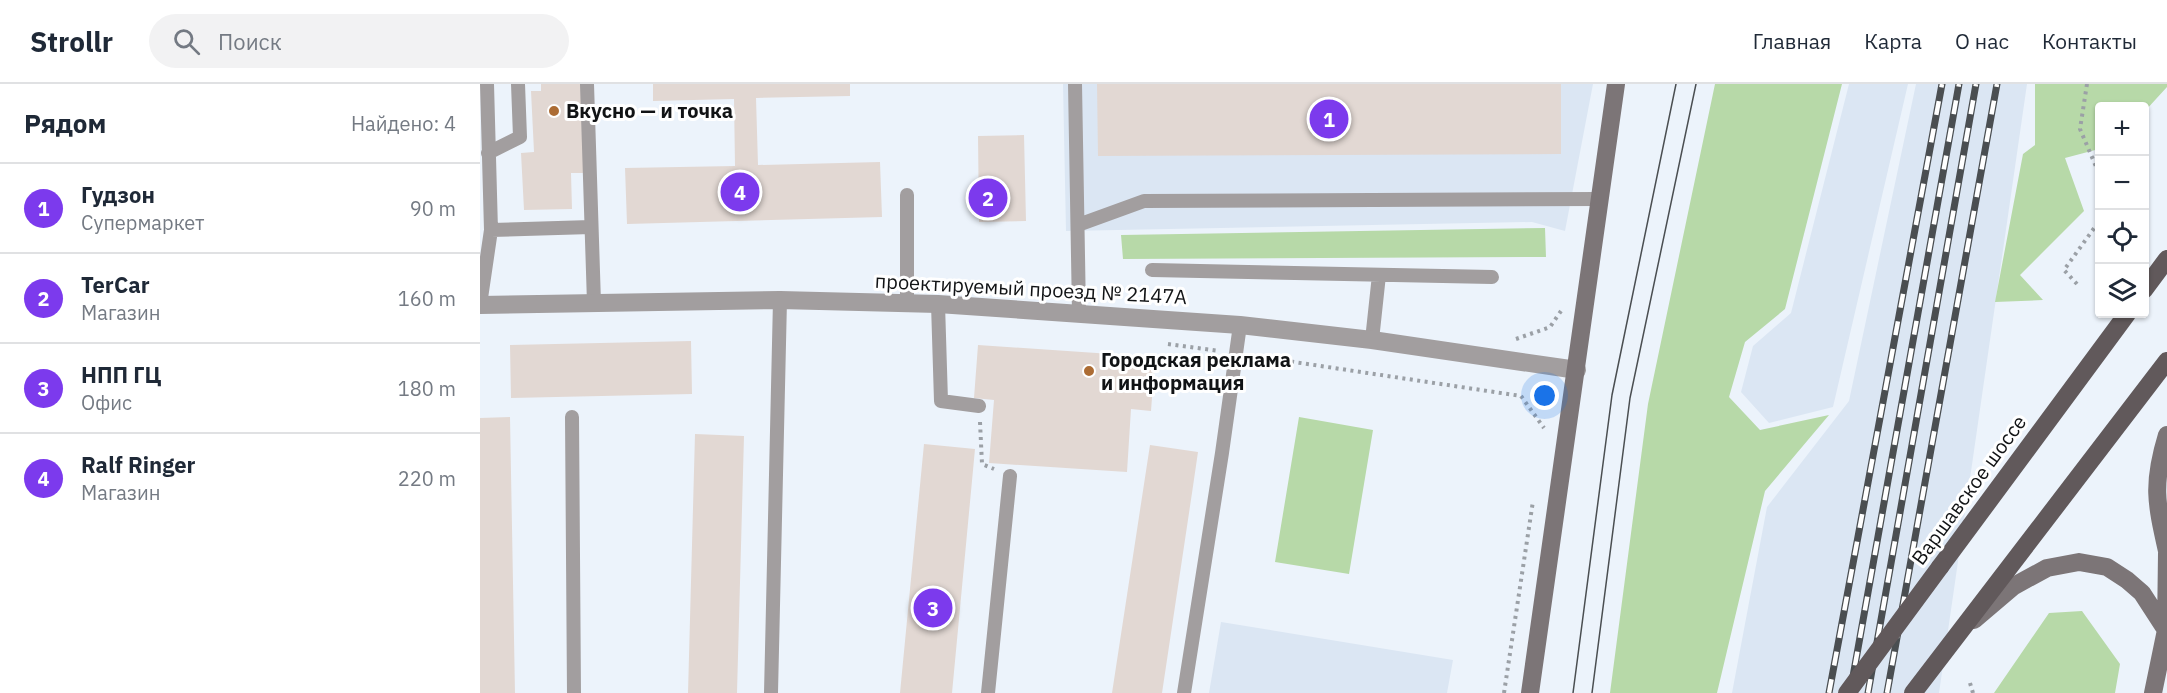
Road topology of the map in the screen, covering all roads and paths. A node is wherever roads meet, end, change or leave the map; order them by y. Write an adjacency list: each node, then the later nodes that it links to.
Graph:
1 (487, 84): 7 (lane)
2 (518, 84): 7 (lane)
3 (587, 84): 12 (lane)
4 (1075, 84): 11 (lane)
5 (1616, 84): 10 (main road)
6 (2087, 84): 8 (path)
7 (489, 153): 14 (lane)
8 (2095, 164)
9 (907, 195): 23 (lane)
10 (1599, 199): 11 (lane); 33 (main road)
11 (1078, 225): 26 (lane)
12 (591, 226): 14 (lane); 22 (lane)
13 (2095, 227): 19 (path)
14 (491, 230): 25 (lane)
15 (2167, 259): 20 (main road)
16 (1152, 270): 17 (lane)
17 (1379, 275): 18 (lane); 29 (lane)
18 (1492, 277)
19 (2077, 284)
20 (2149, 284)
21 (780, 300): 22 (street, проектируемый проезд № 2147А); 23 (street, проектируемый проезд № 2147А); 45 (lane)
22 (594, 303): 25 (street, проектируемый проезд № 2147А)
23 (907, 304): 24 (street, проектируемый проезд № 2147А)
24 (938, 304): 26 (street, проектируемый проезд № 2147А); 34 (lane)
25 (480, 305)
26 (1079, 313): 28 (street, проектируемый проезд № 2147А)
27 (2124, 318): 50 (main road, Варшавское шоссе, bridge)
28 (1240, 325): 29 (street, проектируемый проезд № 2147А); 31 (lane)
29 (1372, 340): 33 (street, проектируемый проезд № 2147А)
30 (1157, 343): 31 (path)
31 (1236, 353): 37 (path); 47 (lane)
32 (2167, 361): 42 (main road)
33 (1577, 370): 49 (main road)
34 (979, 406): 38 (path)
35 (572, 417): 44 (lane)
36 (2167, 435): 40 (main road)
37 (1543, 438)
38 (1010, 476): 46 (lane)
39 (1534, 496): 48 (path)
40 (2167, 552): 41 (main road)
41 (2166, 630): 42 (main road); 53 (main road)
42 (1955, 638): 51 (main road)
43 (1971, 683): 52 (path)
44 (574, 693)
45 (771, 693)
46 (988, 693)
47 (1184, 693)
48 (1504, 693)
49 (1530, 693)
50 (1847, 693)
51 (1913, 693)
52 (1973, 693)
53 (2153, 693)

